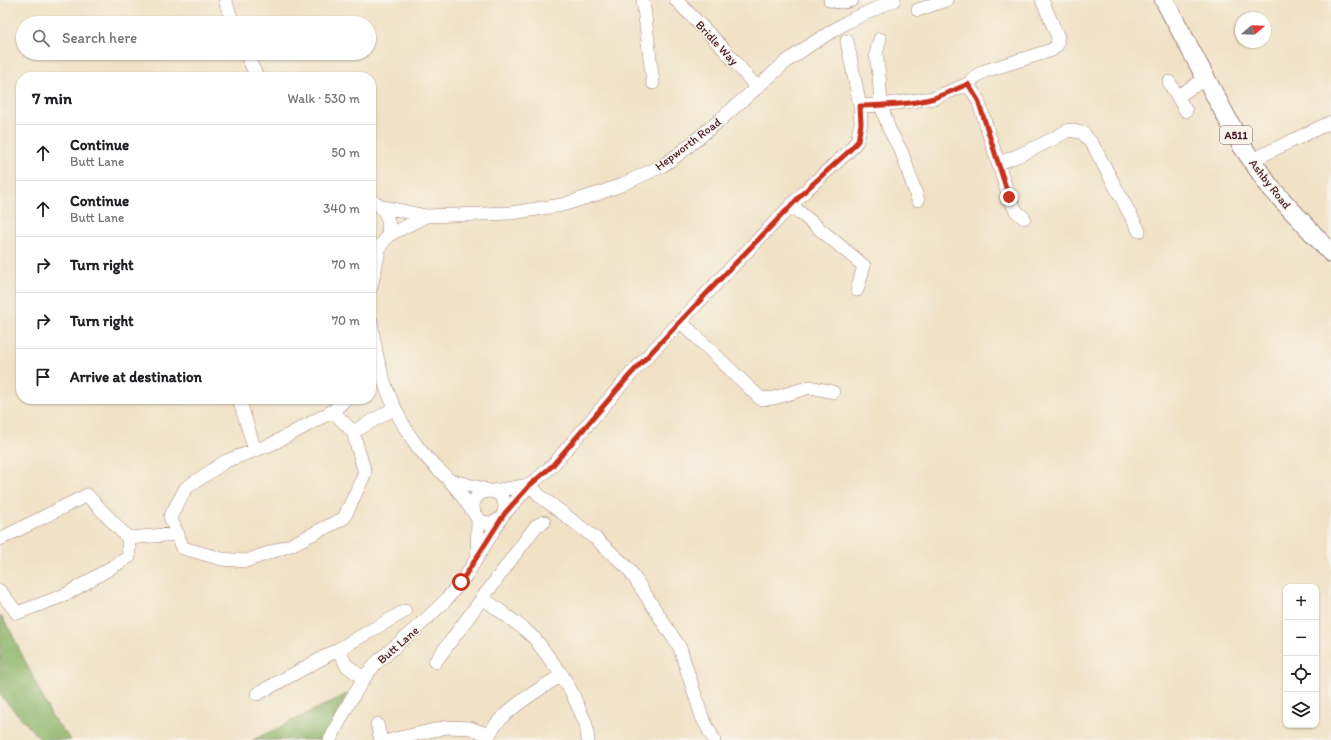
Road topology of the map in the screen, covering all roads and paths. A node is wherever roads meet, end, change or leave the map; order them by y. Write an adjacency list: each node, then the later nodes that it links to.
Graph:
1 (225, 0): 11 (street)
2 (643, 0): 18 (street)
3 (676, 0): 20 (street, Bridle Way)
4 (830, 0): 9 (street)
5 (894, 0): 20 (street, Hepworth Road)
6 (946, 0): 10 (street)
7 (1042, 0): 19 (street)
8 (1164, 0): 16 (highway, Ashby Road / A511)
9 (848, 1)
10 (918, 10)
11 (231, 16)
12 (880, 39): 22 (street)
13 (847, 41): 23 (street, Butt Lane)
14 (250, 60): 15 (street)
15 (256, 72)
16 (1206, 79): 21 (street); 26 (highway, Ashby Road / A511)
17 (1170, 82): 21 (street)
18 (653, 83)
19 (968, 84): 22 (street); 27 (street)
20 (757, 88): 32 (street, Hepworth Road)
21 (1178, 96): 24 (street)
22 (882, 105): 23 (street); 28 (street)
23 (860, 106): 31 (street, Butt Lane)
24 (1186, 111)
25 (1331, 122): 26 (street)
26 (1252, 160): 36 (highway, Ashby Road / A511)
27 (998, 163): 33 (street); 34 (street)
28 (918, 200)
29 (376, 203): 32 (street, Hepworth Road)
30 (376, 204): 35 (street)
31 (792, 206): 38 (street); 39 (street, Butt Lane)
32 (426, 216): 35 (street, Hepworth Road)
33 (1024, 218)
34 (1139, 230)
35 (379, 244): 37 (street)
36 (1331, 253)
37 (376, 260)
38 (857, 290)
39 (680, 321): 41 (street); 49 (street, Butt Lane)
40 (376, 352): 44 (street)
41 (833, 392)
42 (241, 404): 47 (street)
43 (341, 404): 45 (street)
44 (395, 408): 46 (street); 48 (street)
45 (333, 411): 46 (street); 47 (street)
46 (353, 432): 54 (street)
47 (255, 450): 54 (street)
48 (449, 480): 50 (street); 51 (street)
49 (530, 485): 50 (street); 52 (street, Butt Lane); 72 (street)
50 (490, 490): 51 (street); 52 (street)
51 (476, 516): 52 (street); 57 (street, Butt Lane)
52 (502, 516): 57 (street, Butt Lane)
53 (544, 522): 59 (street)
54 (178, 534): 55 (street)
55 (128, 538): 56 (street); 58 (street)
56 (0, 540)
57 (477, 557): 64 (street, Butt Lane)
58 (0, 591)
59 (483, 598): 62 (street); 63 (street)
60 (405, 611): 61 (street)
61 (339, 649): 64 (street); 65 (street)
62 (435, 662)
63 (562, 675): 67 (street); 71 (street)
64 (364, 679): 68 (street, Butt Lane)
65 (257, 694)
66 (377, 724): 69 (street)
67 (488, 738): 70 (street)
68 (330, 740)
69 (381, 740)
70 (391, 740)
71 (588, 740)
72 (714, 740)

